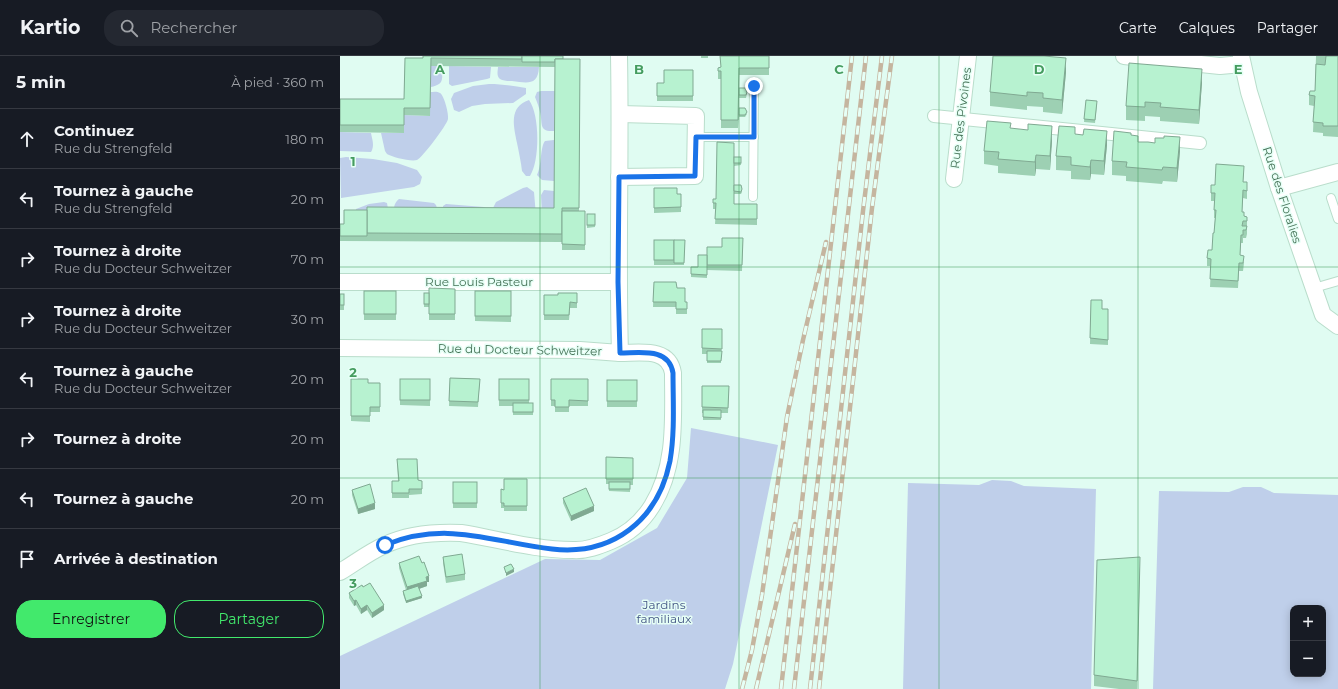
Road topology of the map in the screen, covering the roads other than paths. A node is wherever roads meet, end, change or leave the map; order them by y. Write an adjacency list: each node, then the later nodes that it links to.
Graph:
1 (619, 56): 6 (street, Rue du Docteur Schweitzer)
2 (968, 56): 8 (street, Rue des Pivoines)
3 (1124, 56): 4 (street)
4 (1241, 60): 15 (street, Rue des Floralies)
5 (754, 86): 10 (lane)
6 (620, 114): 9 (street); 13 (street, Rue du Docteur Schweitzer)
7 (934, 116): 8 (street)
8 (962, 119): 11 (street); 14 (street, Rue des Pivoines)
9 (696, 137): 10 (lane); 13 (street)
10 (754, 137): 16 (lane)
11 (1200, 143)
12 (1338, 172): 15 (street)
13 (619, 177): 21 (street, Rue du Docteur Schweitzer)
14 (954, 179)
15 (1279, 188): 22 (street, Rue des Floralies)
16 (753, 197)
17 (1331, 198): 18 (lane)
18 (1338, 219)
19 (1338, 281): 22 (lane)
20 (340, 282): 21 (street, Rue Louis Pasteur)
21 (618, 282): 25 (street, Rue du Docteur Schweitzer)
22 (1314, 288): 23 (street, Rue des Floralies)
23 (1338, 326)
24 (340, 348): 25 (street, Rue du Docteur Schweitzer)
25 (620, 353): 26 (street)
26 (340, 572)

